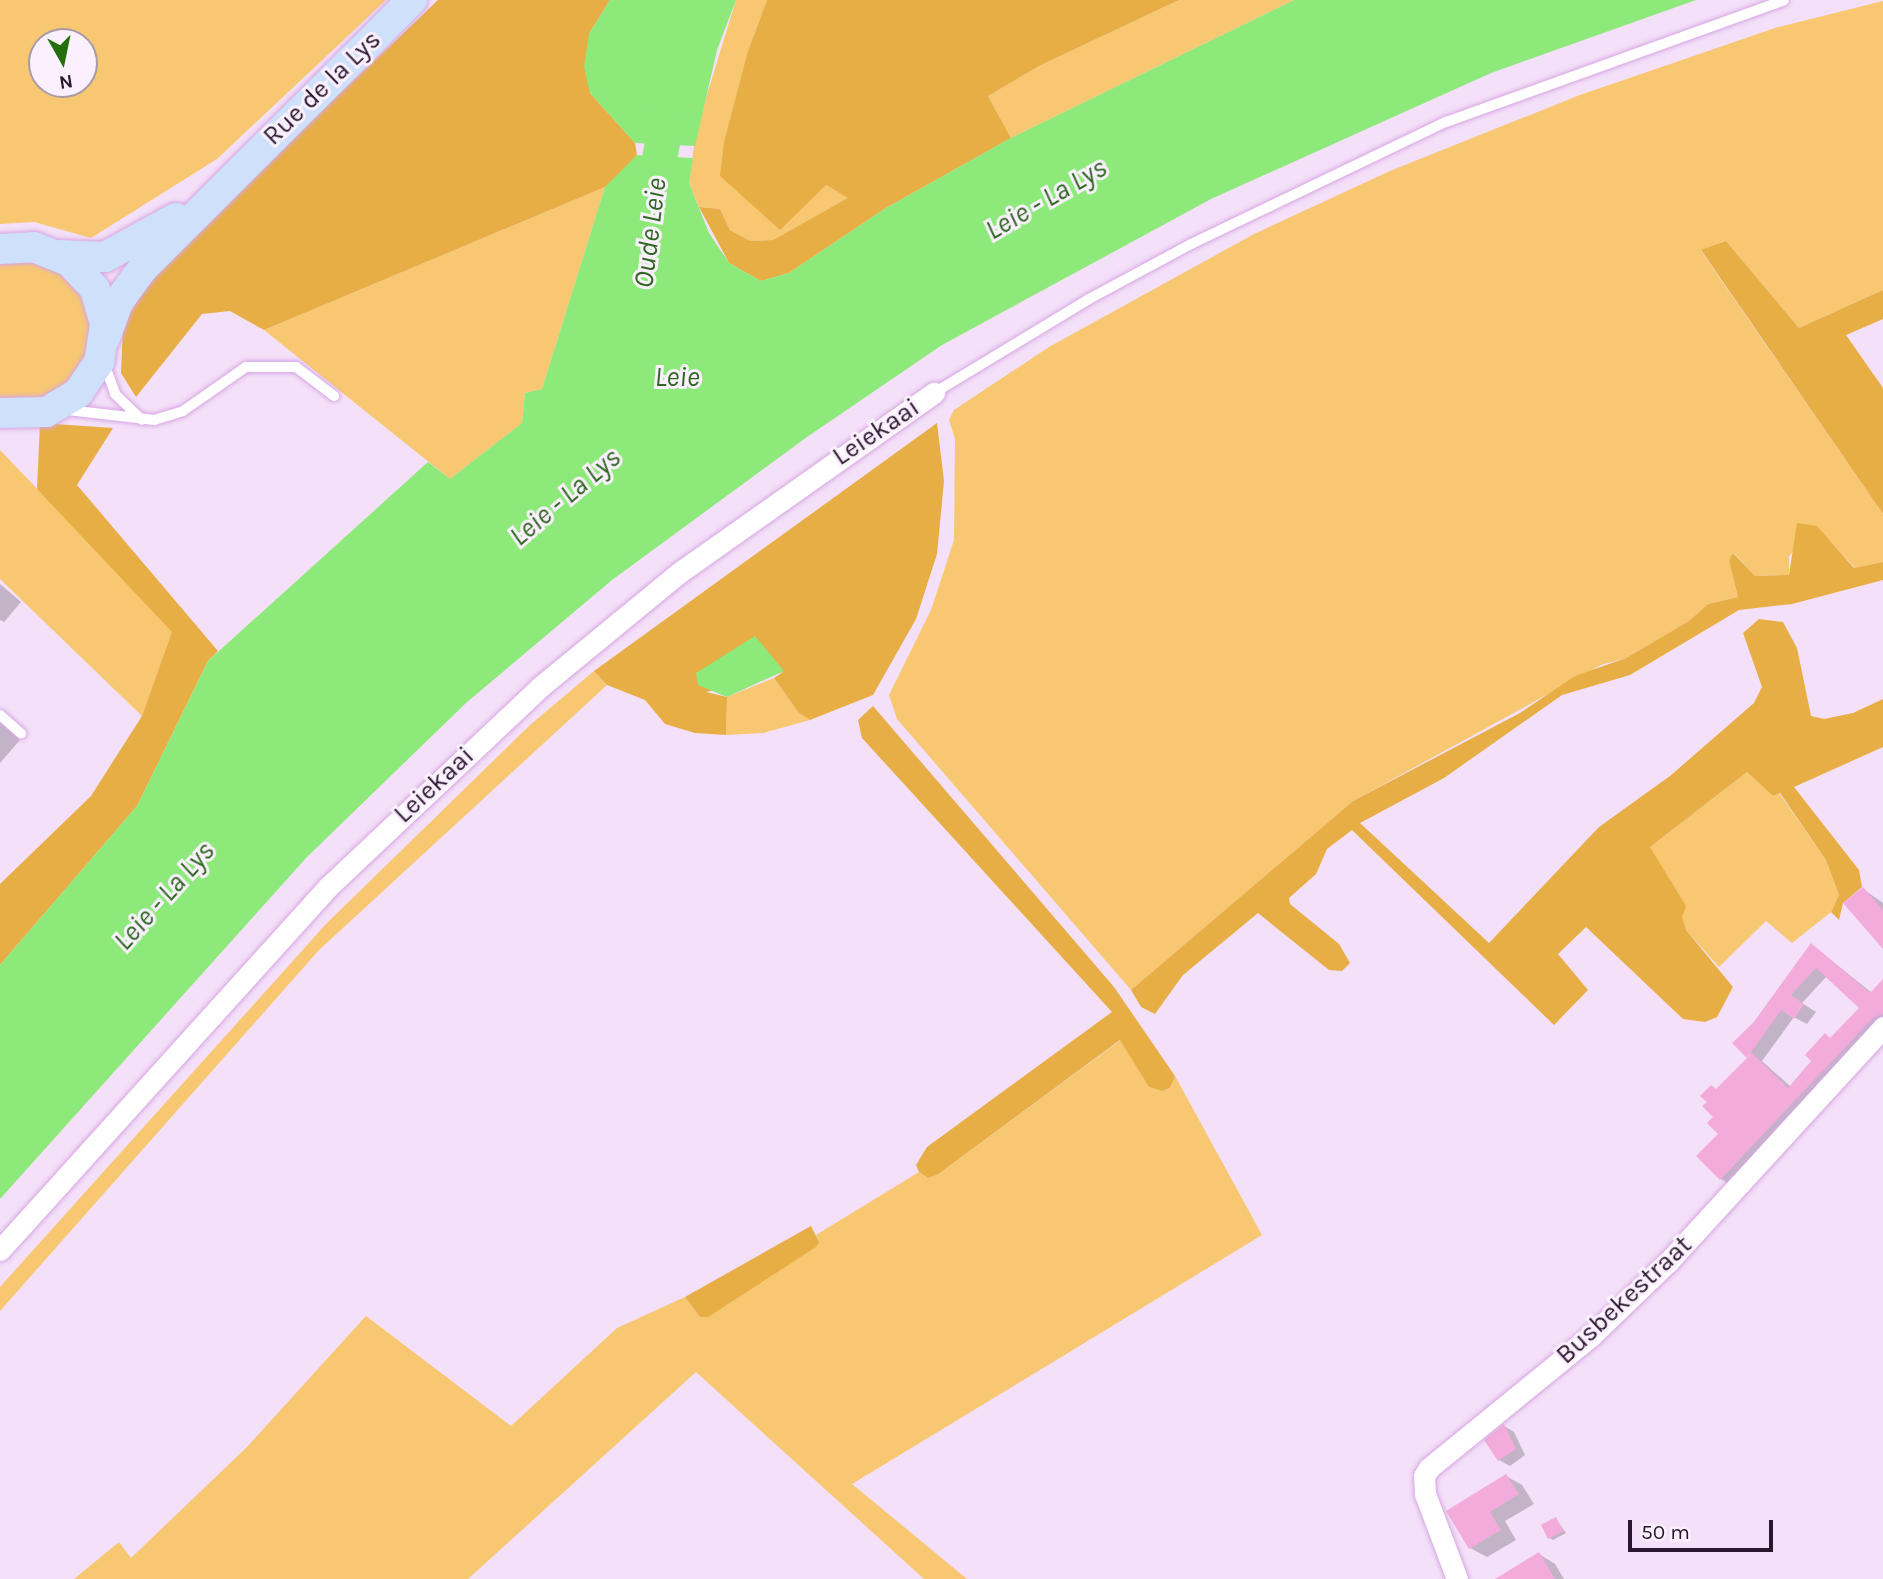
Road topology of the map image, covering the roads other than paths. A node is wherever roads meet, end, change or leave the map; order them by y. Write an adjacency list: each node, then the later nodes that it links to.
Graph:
1 (412, 0): 3 (main road, Rue de la Lys)
2 (1784, 0): 7 (lane)
3 (233, 177): 5 (main road, Rue de la Lys); 6 (main road, Rue de la Lys)
4 (0, 249): 5 (main road, Rue de la Lys)
5 (58, 255): 6 (main road)
6 (104, 344): 9 (main road, Rue de la Lys); 11 (lane)
7 (934, 393): 15 (street, Leiekaai)
8 (334, 396): 11 (lane)
9 (46, 412): 10 (main road); 11 (lane)
10 (3, 415)
11 (142, 420)
12 (0, 715): 13 (lane)
13 (21, 733)
14 (1883, 1027): 16 (street, Busbekestraat)
15 (0, 1250)
16 (1457, 1579)

